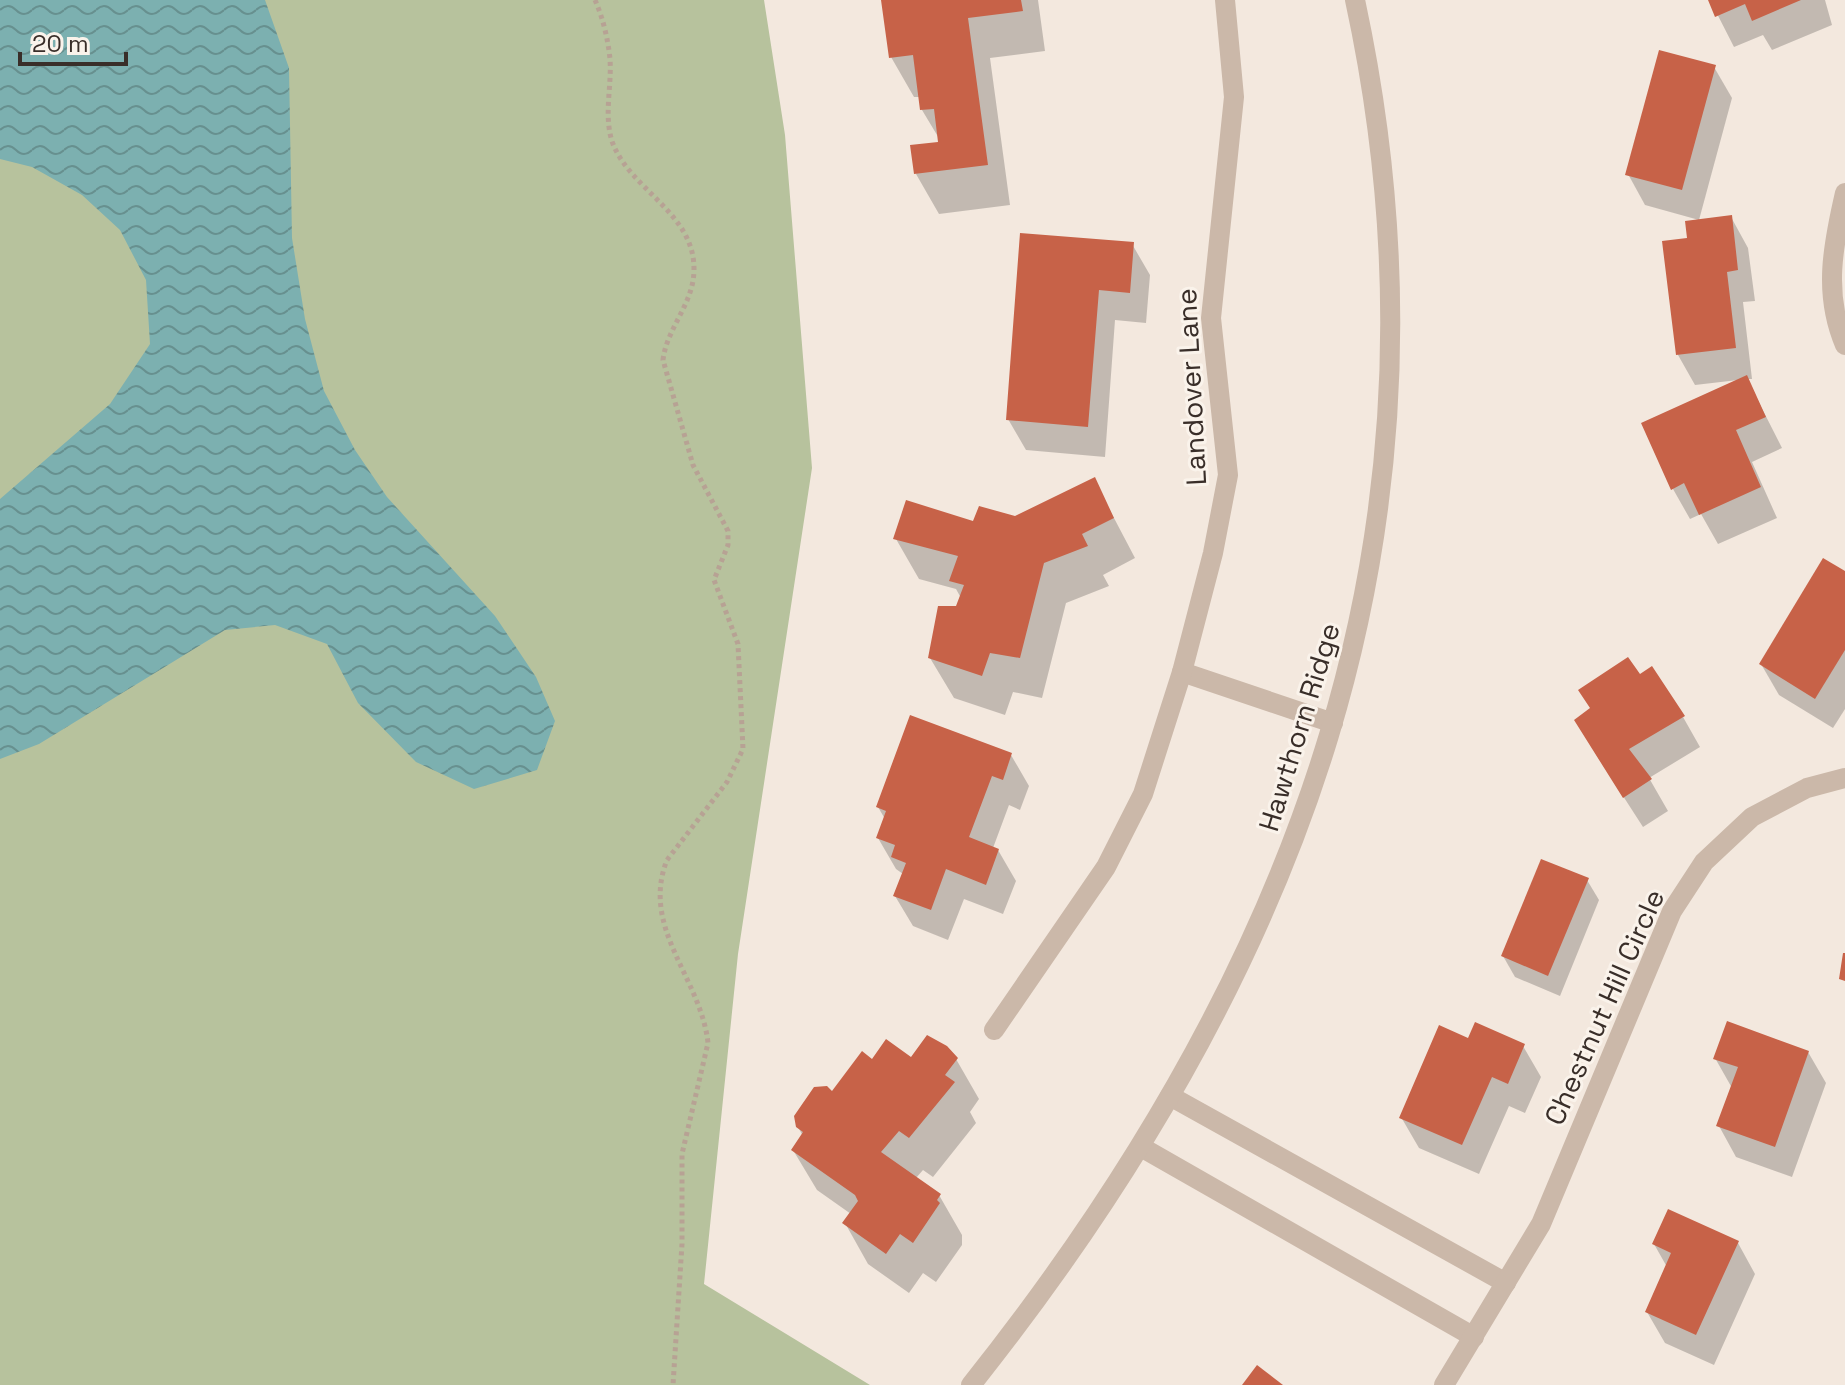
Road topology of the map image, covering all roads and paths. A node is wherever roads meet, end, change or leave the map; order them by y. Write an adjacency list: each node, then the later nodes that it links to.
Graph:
1 (595, 0): 14 (path)
2 (1225, 0): 6 (street, Landover Lane)
3 (1355, 0): 7 (street, Hawthorn Ridge)
4 (1845, 193): 5 (street)
5 (1845, 345)
6 (1182, 672): 7 (street); 9 (street, Landover Lane)
7 (1333, 723): 10 (street, Hawthorn Ridge)
8 (1845, 778): 12 (street, Chestnut Hill Circle)
9 (994, 1030)
10 (1170, 1096): 11 (street, Hawthorn Ridge); 12 (street)
11 (1141, 1147): 13 (street); 15 (street, Hawthorn Ridge)
12 (1506, 1283): 13 (street, Chestnut Hill Circle)
13 (1474, 1337): 16 (street, Chestnut Hill Circle)
14 (673, 1385)
15 (971, 1385)
16 (1444, 1385)

